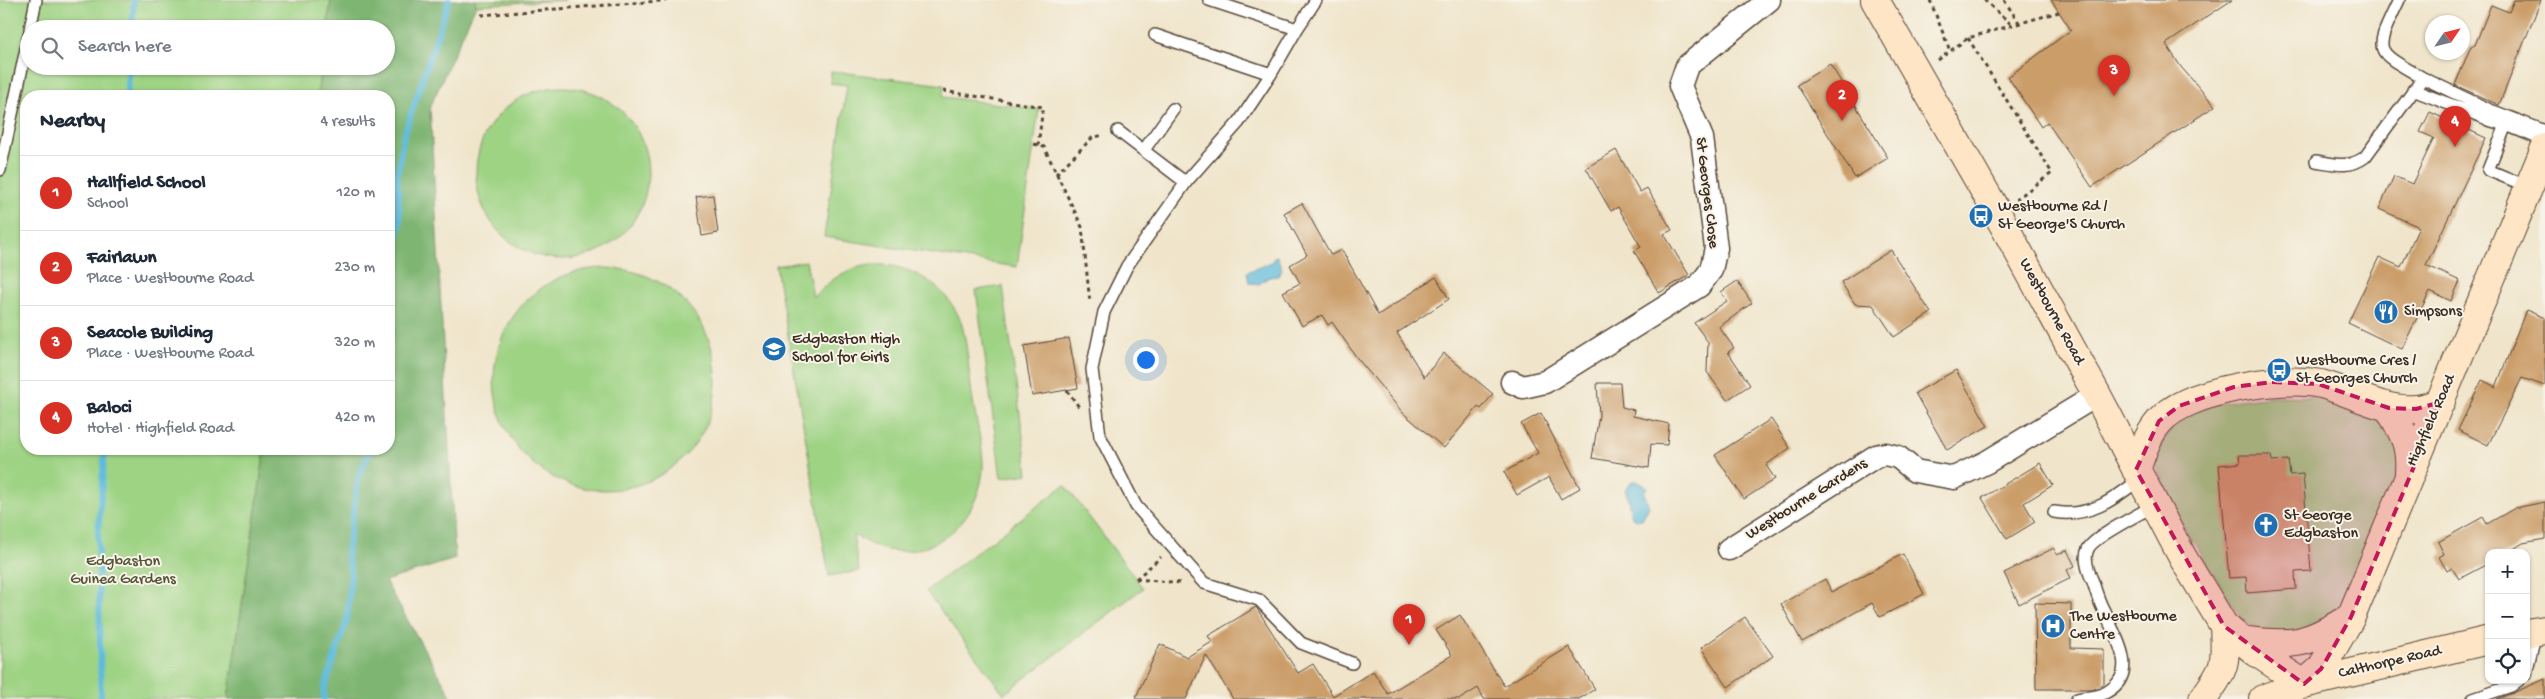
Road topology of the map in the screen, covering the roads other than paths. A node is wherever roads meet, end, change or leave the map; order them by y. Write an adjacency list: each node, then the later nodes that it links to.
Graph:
1 (36, 0): 7 (lane)
2 (1209, 0): 8 (lane)
3 (1316, 0): 8 (lane)
4 (1769, 0): 26 (street, St Georges Close)
5 (1875, 0): 27 (main road, Westbourne Road)
6 (2399, 0): 12 (lane)
7 (32, 20)
8 (1297, 29): 10 (lane)
9 (1155, 35): 10 (lane)
10 (1271, 74): 24 (lane)
11 (20, 75): 23 (lane)
12 (2423, 78): 13 (lane); 15 (lane)
13 (2413, 90): 15 (lane); 22 (lane)
14 (1173, 109): 21 (lane)
15 (2489, 114): 16 (lane); 17 (lane)
16 (2506, 125): 19 (lane); 25 (lane)
17 (2545, 131)
18 (1118, 132): 21 (lane)
19 (2545, 141)
20 (2545, 148): 25 (main road, Highfield Road)
21 (1144, 150): 24 (lane)
22 (2316, 161)
23 (0, 170)
24 (1187, 181): 40 (lane)
25 (2529, 187): 28 (main road, Highfield Road)
26 (1512, 382)
27 (2098, 395): 30 (main road, Westbourne Road); 34 (street, Westbourne Gardens)
28 (2441, 402): 29 (main road); 31 (main road, Highfield Road)
29 (2389, 408): 30 (main road); 31 (main road)
30 (2139, 474): 32 (main road, Westbourne Road); 33 (lane)
31 (2409, 474): 35 (main road, Highfield Road)
32 (2155, 505): 37 (main road, Westbourne Road); 43 (lane)
33 (2054, 512)
34 (1729, 549)
35 (2352, 617): 37 (main road); 42 (main road, Highfield Road)
36 (2536, 631): 39 (lane)
37 (2233, 633): 42 (main road); 44 (main road)
38 (2485, 641): 42 (main road, Calthorpe Road)
39 (2530, 657)
40 (1352, 663)
41 (2514, 684): 46 (lane)
42 (2306, 687): 45 (main road, Calthorpe Road)
43 (2077, 699)
44 (2203, 699)
45 (2263, 699)
46 (2473, 699)

